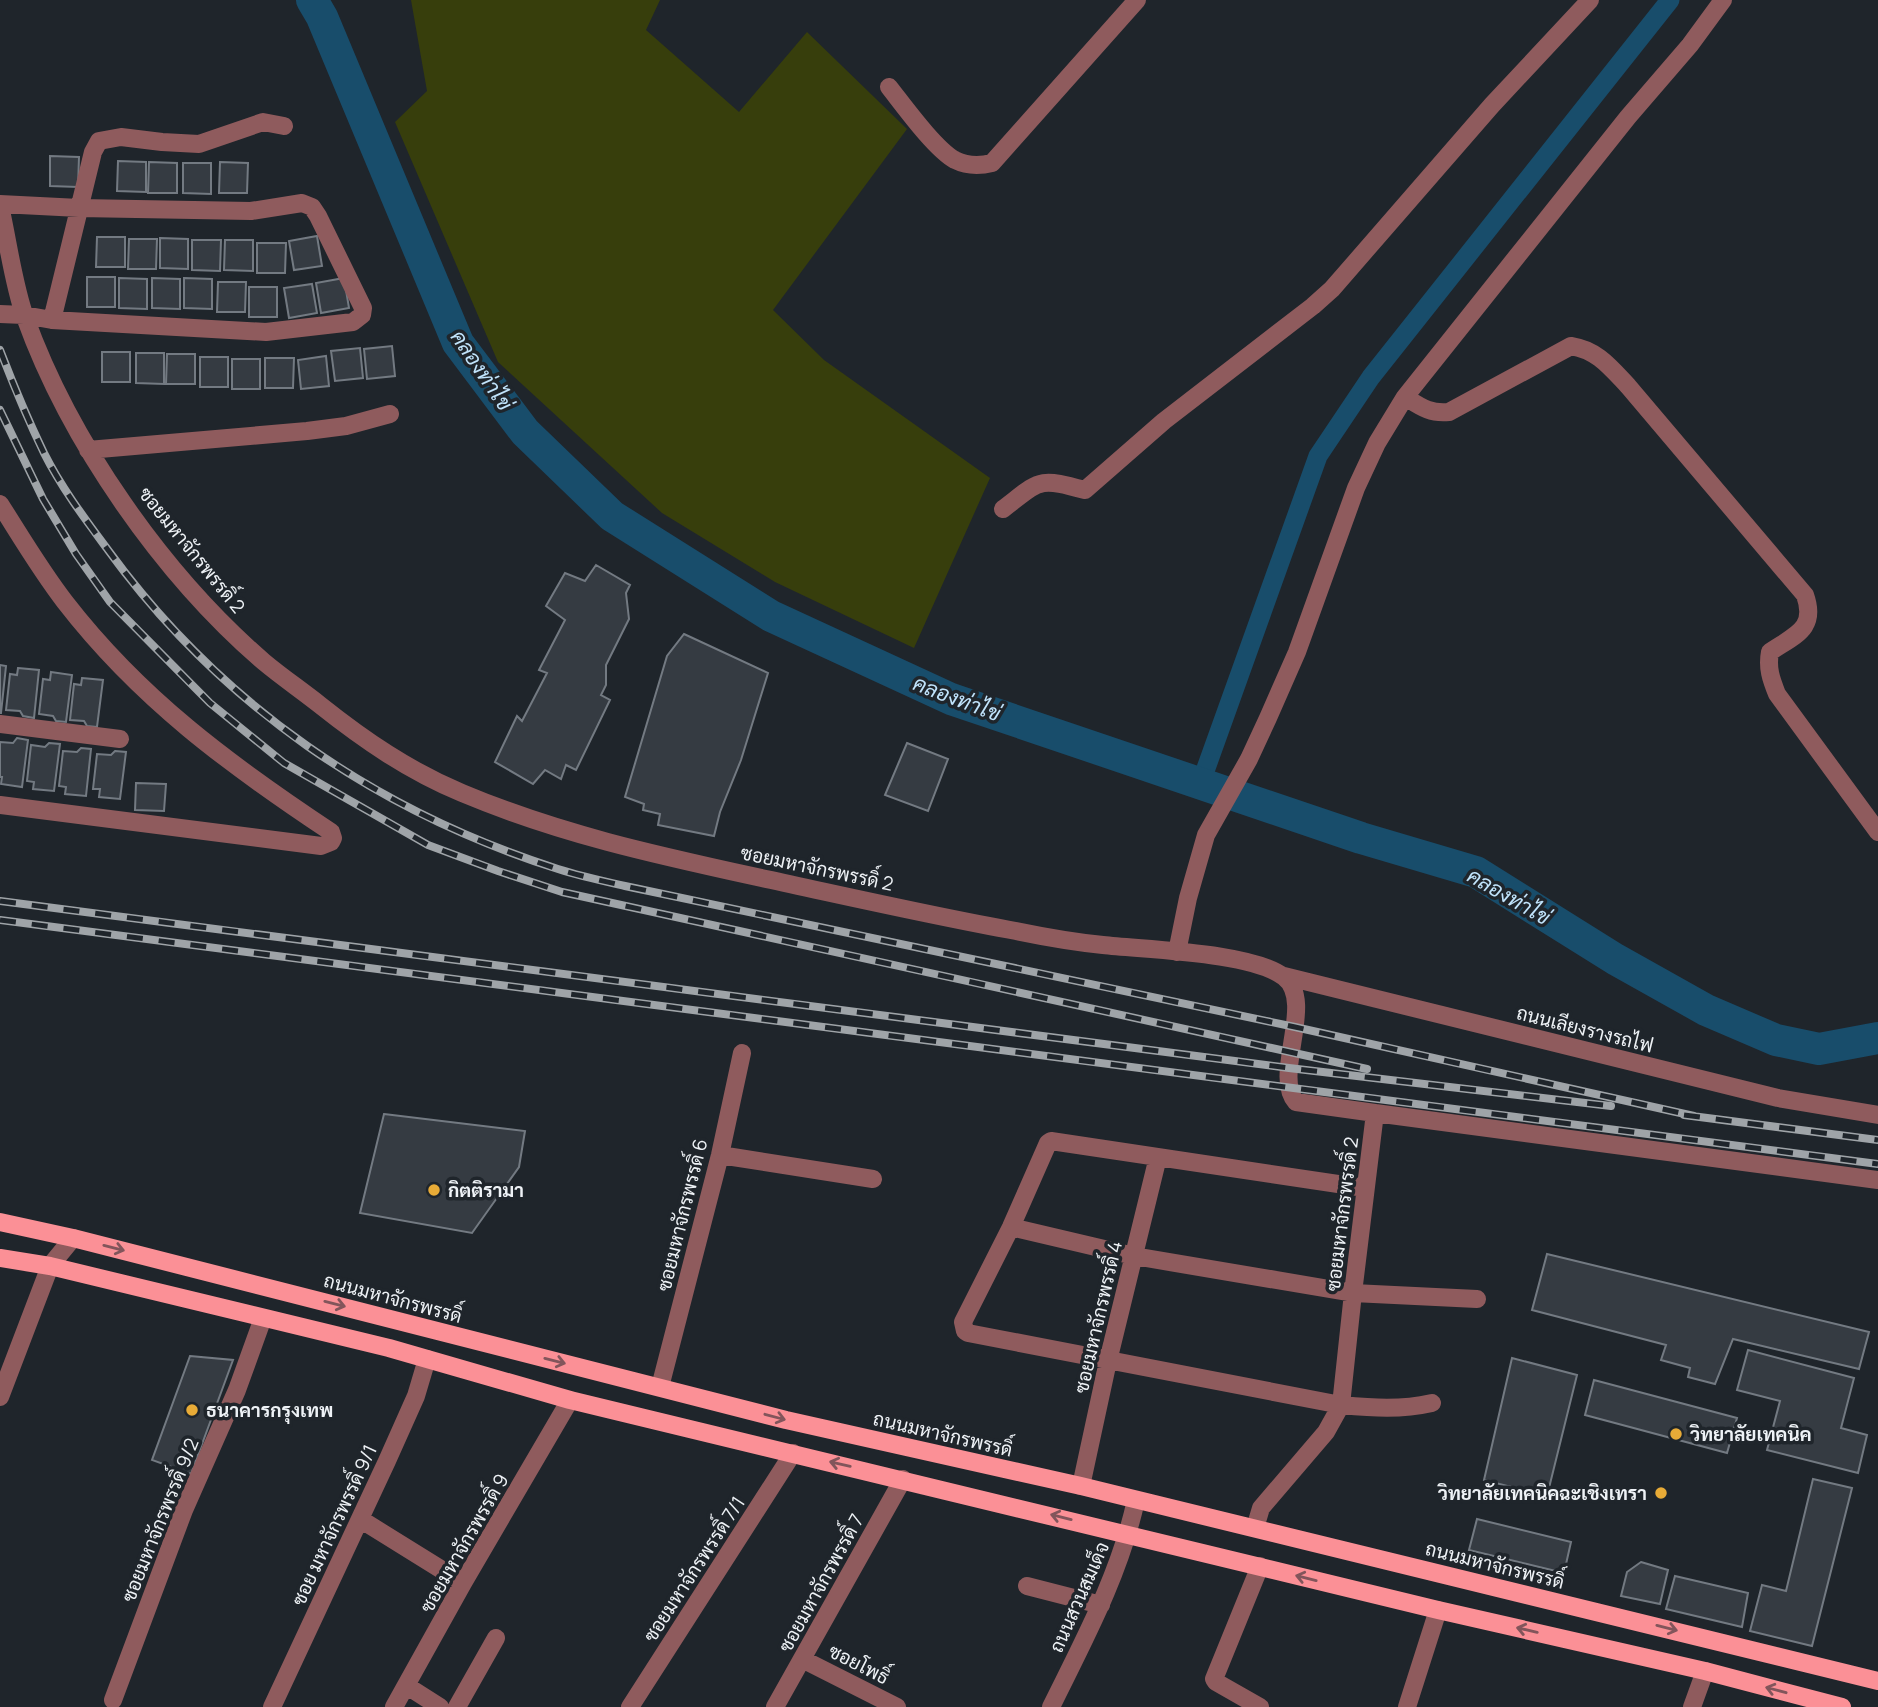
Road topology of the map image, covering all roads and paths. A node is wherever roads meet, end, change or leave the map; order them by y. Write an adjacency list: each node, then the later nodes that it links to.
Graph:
1 (1137, 0): 4 (street)
2 (1590, 0): 14 (street)
3 (1723, 0): 11 (street)
4 (889, 87)
5 (284, 127): 7 (street)
6 (0, 205): 7 (street); 9 (street, ซอยมหาจักรพรรดิ์ 2)
7 (79, 208): 10 (street); 10 (street)
8 (0, 314): 9 (street)
9 (24, 315): 10 (street); 13 (street, ซอยมหาจักรพรรดิ์ 2)
10 (52, 320)
11 (1405, 397): 20 (street); 21 (street)
12 (390, 414): 13 (street)
13 (88, 450): 21 (street, ซอยมหาจักรพรรดิ์ 2)
14 (1003, 509)
15 (4, 510): 16 (street); 19 (street)
16 (0, 534)
17 (0, 724): 18 (street)
18 (120, 739)
19 (0, 805)
20 (1878, 832)
21 (1177, 952): 22 (street, ซอยมหาจักรพรรดิ์ 2)
22 (1284, 976): 24 (street, ซอยมหาจักรพรรดิ์ 2); 25 (street, ถนนเลียงรางรถไฟ)
23 (741, 1053): 26 (street, ซอยมหาจักรพรรดิ์ 6)
24 (1375, 1114): 29 (street); 30 (street, ซอยมหาจักรพรรดิ์ 2)
25 (1878, 1115)
26 (720, 1155): 28 (street); 42 (street, ซอยมหาจักรพรรดิ์ 6)
27 (1158, 1157): 30 (street); 32 (street); 34 (street, ซอยมหาจักรพรรดิ์ 4)
28 (873, 1179)
29 (1878, 1180)
30 (1365, 1188): 37 (street, ซอยมหาจักรพรรดิ์ 2)
31 (0, 1222): 33 (main road, ถนนมหาจักรพรรดิ์)
32 (1011, 1227): 34 (street); 41 (street)
33 (73, 1238): 36 (street); 42 (main road, ถนนมหาจักรพรรดิ์, one-way to 42)
34 (1134, 1256): 37 (street); 41 (street, ซอยมหาจักรพรรดิ์ 4)
35 (0, 1258): 36 (main road)
36 (50, 1266): 39 (main road); 43 (street)
37 (1353, 1293): 38 (street); 46 (street, ซอยมหาจักรพรรดิ์ 2)
38 (1477, 1299)
39 (263, 1318): 40 (main road); 64 (street, ซอยมหาจักรพรรดิ์ 9/2)
40 (427, 1359): 44 (main road); 51 (street, ซอย มหาจักรพรรดิ์ 9/1)
41 (1108, 1360): 46 (street); 49 (street, ซอยมหาจักรพรรดิ์ 4)
42 (660, 1387): 49 (main road, ถนนมหาจักรพรรดิ์, one-way to 49)
43 (0, 1397)
44 (570, 1400): 47 (main road); 55 (street, ซอยมหาจักรพรรดิ์ 9)
45 (1432, 1403): 46 (street)
46 (1341, 1405): 52 (street, ซอยมหาจักรพรรดิ์ 2)
47 (793, 1453): 48 (main road, one-way to 47); 69 (street, ซอยมหาจักรพรรดิ์ 7/1)
48 (903, 1479): 53 (main road, one-way to 48); 60 (street, ซอยมหาจักรพรรดิ์ 7)
49 (1081, 1486): 50 (main road, ถนนมหาจักรพรรดิ์)
50 (1136, 1500): 52 (main road, ถนนมหาจักรพรรดิ์); 53 (street, ถนนสวนสมเด็จ)
51 (360, 1519): 55 (street); 65 (street, ซอย มหาจักรพรรดิ์ 9/1)
52 (1255, 1528): 62 (main road, ถนนมหาจักรพรรดิ์, one-way to 62)
53 (1129, 1534): 54 (main road); 57 (street, ถนนสวนสมเด็จ)
54 (1260, 1566): 58 (main road, one-way to 54); 75 (street)
55 (463, 1583): 63 (street, ซอยมหาจักรพรรดิ์ 9)
56 (1027, 1586): 57 (street)
57 (1101, 1605): 74 (street, ถนนสวนสมเด็จ)
58 (1438, 1610): 61 (main road, one-way to 58); 76 (street)
59 (496, 1638): 68 (street)
60 (802, 1660): 70 (street, ซอยมหาจักรพรรดิ์ 7); 73 (street, ซอยโพธิ์)
61 (1705, 1671): 77 (street); 78 (main road, one-way to 61)
62 (1878, 1681)
63 (407, 1686): 66 (street, ซอยมหาจักรพรรดิ์ 9); 67 (street)
64 (113, 1700)
65 (272, 1707)
66 (394, 1707)
67 (440, 1707)
68 (457, 1707)
69 (630, 1707)
70 (775, 1707)
71 (885, 1707): 72 (street)
72 (891, 1707)
73 (897, 1707)
74 (1051, 1707)
75 (1260, 1707)
76 (1407, 1707)
77 (1692, 1707)
78 (1842, 1707)

